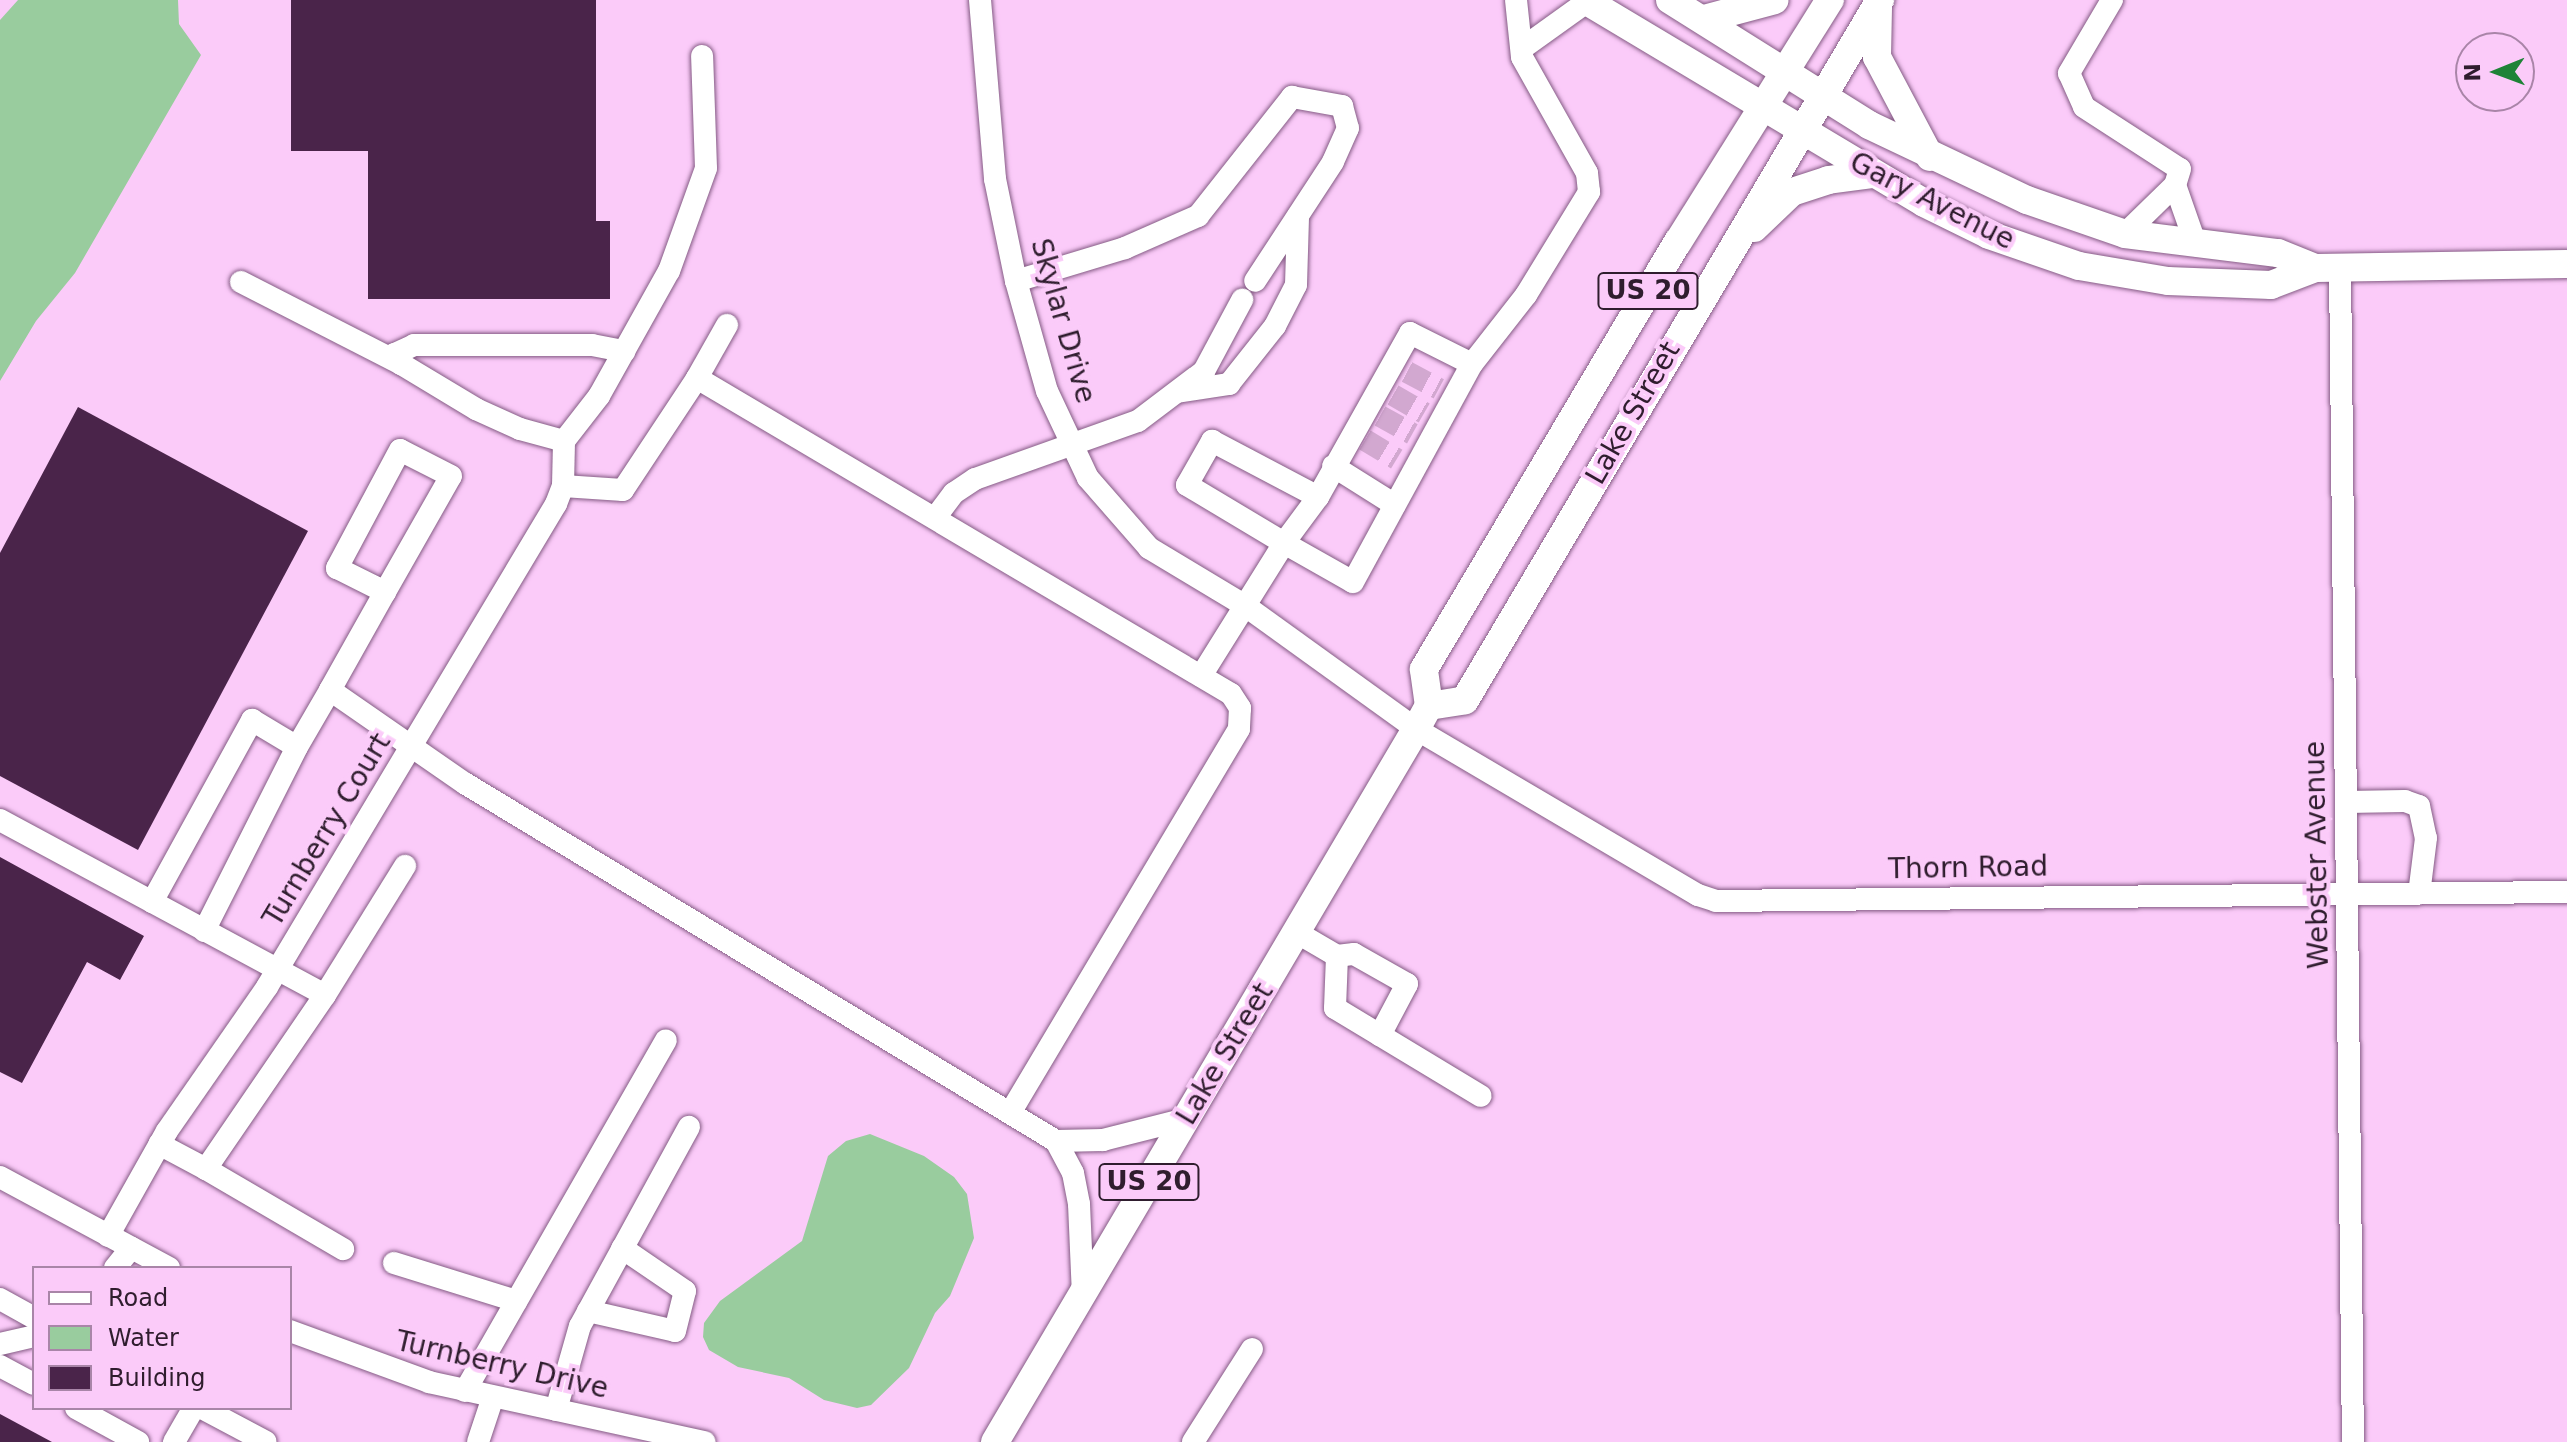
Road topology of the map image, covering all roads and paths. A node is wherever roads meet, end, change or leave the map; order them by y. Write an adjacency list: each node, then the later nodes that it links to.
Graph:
1 (980, 0): 24 (street, Skylar Drive)
2 (1516, 0): 9 (street)
3 (1587, 0): 9 (street); 13 (main road, Gary Avenue)
4 (1775, 0): 8 (main road)
5 (1830, 0): 11 (main road, US 20)
6 (2112, 0): 17 (street)
7 (1879, 2): 12 (main road, US 20); 15 (main road)
8 (1685, 7): 11 (main road, Gary Avenue)
9 (1524, 47): 31 (street)
10 (702, 56): 29 (street)
11 (1786, 72): 12 (main road, Gary Avenue); 13 (main road, Lake Street / US 20)
12 (1823, 97): 14 (main road, Lake Street / US 20); 15 (main road, Gary Avenue)
13 (1763, 105): 14 (main road, Gary Avenue); 46 (main road, Lake Street / US 20)
14 (1802, 130): 16 (main road, Gary Avenue); 21 (main road, Lake Street / US 20)
15 (1930, 157): 19 (main road, Gary Avenue)
16 (1872, 174): 21 (main road); 23 (main road, Gary Avenue)
17 (2175, 185): 19 (street); 20 (street)
18 (1298, 215): 24 (street); 25 (street); 33 (street)
19 (2125, 234): 20 (main road, Gary Avenue)
20 (2196, 245): 23 (main road, Gary Avenue)
21 (1721, 264): 46 (main road, Lake Street / US 20)
22 (2567, 264): 23 (main road, Gary Avenue)
23 (2328, 267): 49 (street, Webster Avenue)
24 (1016, 281): 35 (street, Skylar Drive)
25 (1255, 281)
26 (241, 282): 30 (street)
27 (1242, 300): 33 (street)
28 (727, 325): 32 (street)
29 (624, 351): 30 (street); 34 (street)
30 (401, 364): 34 (street)
31 (1472, 364): 36 (street); 39 (street)
32 (697, 378): 37 (street); 40 (street)
33 (1176, 392): 35 (street)
34 (564, 441): 37 (street, Turnberry Court)
35 (1072, 445): 40 (street); 43 (street, Skylar Drive)
36 (1333, 466): 38 (street); 39 (street)
37 (563, 486): 47 (street, Turnberry Court)
38 (1318, 497): 41 (street); 41 (street)
39 (1395, 505): 41 (street)
40 (935, 518): 44 (street)
41 (1284, 543): 43 (street)
42 (385, 592): 42 (street); 45 (street)
43 (1247, 607): 44 (street); 46 (street, Skylar Drive)
44 (1201, 676): 64 (street)
45 (330, 690): 47 (street); 48 (street)
46 (1423, 718): 53 (street, Thorn Road); 57 (main road, Lake Street / US 20)
47 (412, 746): 59 (street, Turnberry Court); 64 (street)
48 (297, 747): 55 (street); 56 (street)
49 (2347, 802): 53 (street, Webster Avenue); 54 (street)
50 (0, 820): 55 (street)
51 (405, 866): 60 (street)
52 (2567, 892): 54 (street, Thorn Road)
53 (2348, 894): 54 (street, Thorn Road); 102 (street, Webster Avenue)
54 (2419, 894)
55 (152, 902): 56 (street)
56 (204, 931): 59 (street)
57 (1296, 932): 58 (street); 65 (main road, Lake Street / US 20)
58 (1337, 956): 61 (street); 61 (street)
59 (277, 971): 60 (street); 68 (street, Turnberry Court)
60 (325, 995): 69 (street)
61 (1380, 1035): 63 (street)
62 (666, 1040): 80 (street)
63 (1481, 1096)
64 (1010, 1113): 67 (street)
65 (1186, 1119): 67 (street); 78 (main road, Lake Street / US 20)
66 (689, 1127): 73 (street)
67 (1056, 1141): 78 (street)
68 (159, 1144): 69 (street); 71 (street, Turnberry Court)
69 (206, 1169): 74 (street)
70 (0, 1177): 71 (street)
71 (108, 1236): 72 (street)
72 (131, 1248): 76 (street); 77 (street)
73 (622, 1248): 81 (street); 81 (street)
74 (343, 1249)
75 (394, 1263): 80 (street)
76 (117, 1266)
77 (165, 1266)
78 (1083, 1294): 100 (main road, Lake Street / US 20)
79 (0, 1299): 82 (street)
80 (516, 1301): 89 (street)
81 (588, 1311): 94 (street)
82 (32, 1317)
83 (292, 1332): 89 (street, Turnberry Drive)
84 (32, 1336): 85 (street)
85 (0, 1344)
86 (1252, 1349): 101 (street)
87 (0, 1366): 88 (street)
88 (32, 1383)
89 (465, 1391): 90 (street, Turnberry Drive)
90 (493, 1397): 94 (street, Turnberry Drive); 98 (street)
91 (80, 1410): 95 (street)
92 (193, 1410): 96 (street)
93 (206, 1410): 97 (street)
94 (556, 1410): 99 (street, Turnberry Drive)
95 (138, 1442)
96 (174, 1442)
97 (266, 1442)
98 (478, 1442)
99 (705, 1442)
100 (995, 1442)
101 (1193, 1442)
102 (2353, 1442)

